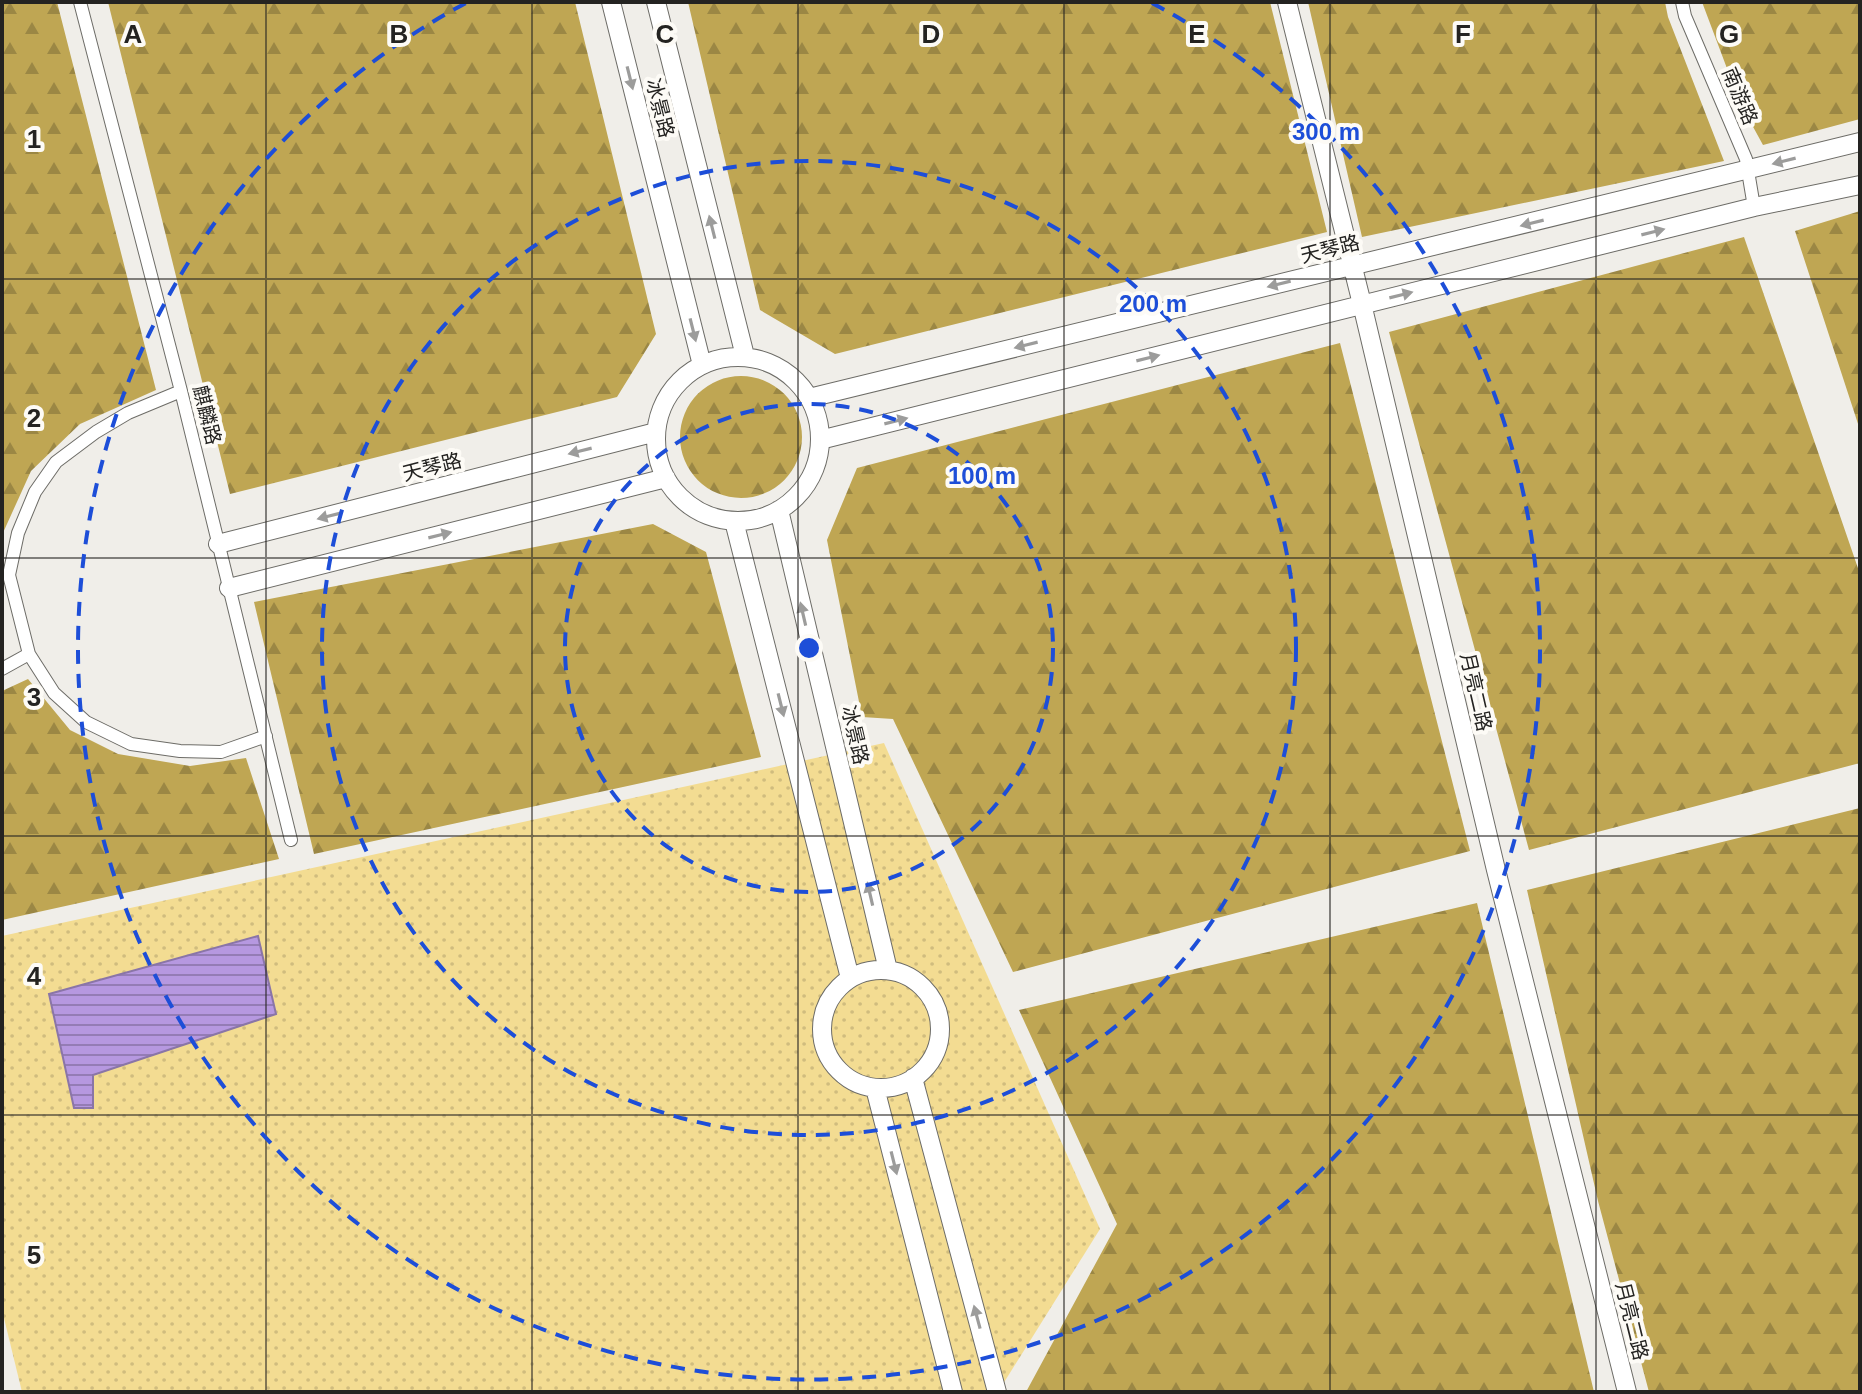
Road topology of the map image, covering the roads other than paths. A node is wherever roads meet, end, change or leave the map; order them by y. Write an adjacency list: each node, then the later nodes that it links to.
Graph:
1 (80, 2): 14 (street, 麒麟路)
2 (611, 2): 13 (main road, 冰景路, one-way to 13)
3 (656, 2): 12 (main road, 冰景路, one-way to 3)
4 (1287, 2): 10 (main road, 月亮二路)
5 (1682, 2): 7 (street, 南游路)
6 (1860, 142): 7 (main road, 天琴路, one-way to 7)
7 (1748, 171): 9 (street, 南游路); 10 (main road, 天琴路, one-way to 10)
8 (1860, 185): 9 (main road)
9 (1754, 207): 11 (main road, one-way to 9)
10 (1352, 266): 11 (main road, 月亮二路); 15 (main road, 天琴路, one-way to 15)
11 (1362, 305): 17 (main road, one-way to 11); 34 (main road, 月亮二路)
12 (745, 356): 13 (main road); 15 (main road)
13 (702, 365): 16 (main road)
14 (181, 391): 21 (street, 麒麟路); 22 (street)
15 (809, 398): 17 (main road)
16 (656, 432): 18 (main road); 21 (main road, 天琴路, one-way to 21)
17 (820, 440): 19 (main road)
18 (666, 478): 20 (main road); 23 (main road, one-way to 18)
19 (779, 510): 20 (main road); 28 (main road, 冰景路, one-way to 19)
20 (734, 521): 29 (main road, one-way to 29)
21 (218, 544): 23 (street, 麒麟路)
22 (5, 575): 24 (street)
23 (229, 588): 26 (street, 麒麟路)
24 (29, 654): 25 (street); 26 (street)
25 (2, 669)
26 (266, 736): 27 (street, 麒麟路)
27 (291, 840)
28 (888, 970): 29 (main road); 30 (main road)
29 (850, 978): 31 (main road)
30 (913, 1078): 31 (main road); 33 (main road, one-way to 30)
31 (875, 1088): 32 (main road, one-way to 32)
32 (953, 1392)
33 (997, 1392)
34 (1627, 1392)

